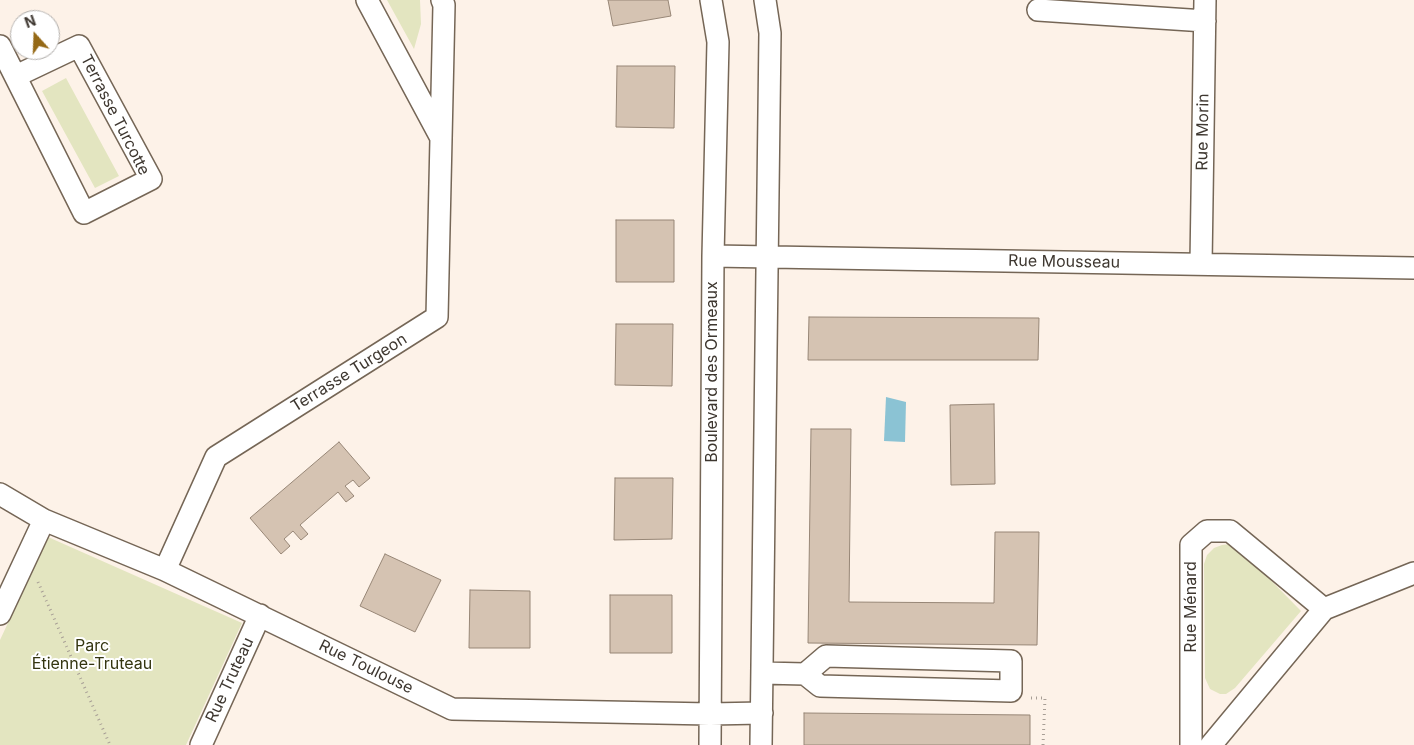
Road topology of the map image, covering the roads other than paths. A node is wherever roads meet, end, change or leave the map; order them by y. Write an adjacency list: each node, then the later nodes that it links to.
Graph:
1 (367, 0): 10 (street, Terrasse Turgeon)
2 (442, 0): 10 (street, Terrasse Turgeon)
3 (711, 0): 11 (street, Boulevard des Ormeaux)
4 (765, 0): 12 (street)
5 (1205, 0): 7 (street, Rue Morin)
6 (1038, 10): 7 (street)
7 (1205, 21): 13 (street, Rue Morin)
8 (0, 46): 9 (street, Terrasse Turcotte)
9 (16, 76): 9 (street, Terrasse Turcotte)
10 (441, 139): 17 (street, Terrasse Turgeon)
11 (713, 256): 12 (street, Rue Mousseau); 25 (street, Boulevard des Ormeaux)
12 (768, 256): 13 (street, Rue Mousseau); 22 (street)
13 (1201, 264): 14 (street, Rue Mousseau)
14 (1414, 268)
15 (0, 494): 16 (street, Rue Toulouse)
16 (44, 520): 17 (street, Rue Toulouse); 20 (street)
17 (165, 570): 21 (street, Rue Toulouse)
18 (1414, 573): 19 (street)
19 (1324, 610): 29 (street, Rue Ménard); 30 (street)
20 (0, 614)
21 (260, 615): 25 (street, Rue Toulouse); 26 (street, Rue Truteau)
22 (764, 673): 23 (street); 24 (street)
23 (805, 674): 23 (street)
24 (762, 712): 25 (street, Rue Toulouse); 28 (street)
25 (710, 714): 27 (street, Boulevard des Ormeaux)
26 (201, 745)
27 (710, 745)
28 (761, 745)
29 (1191, 745)
30 (1211, 745)

